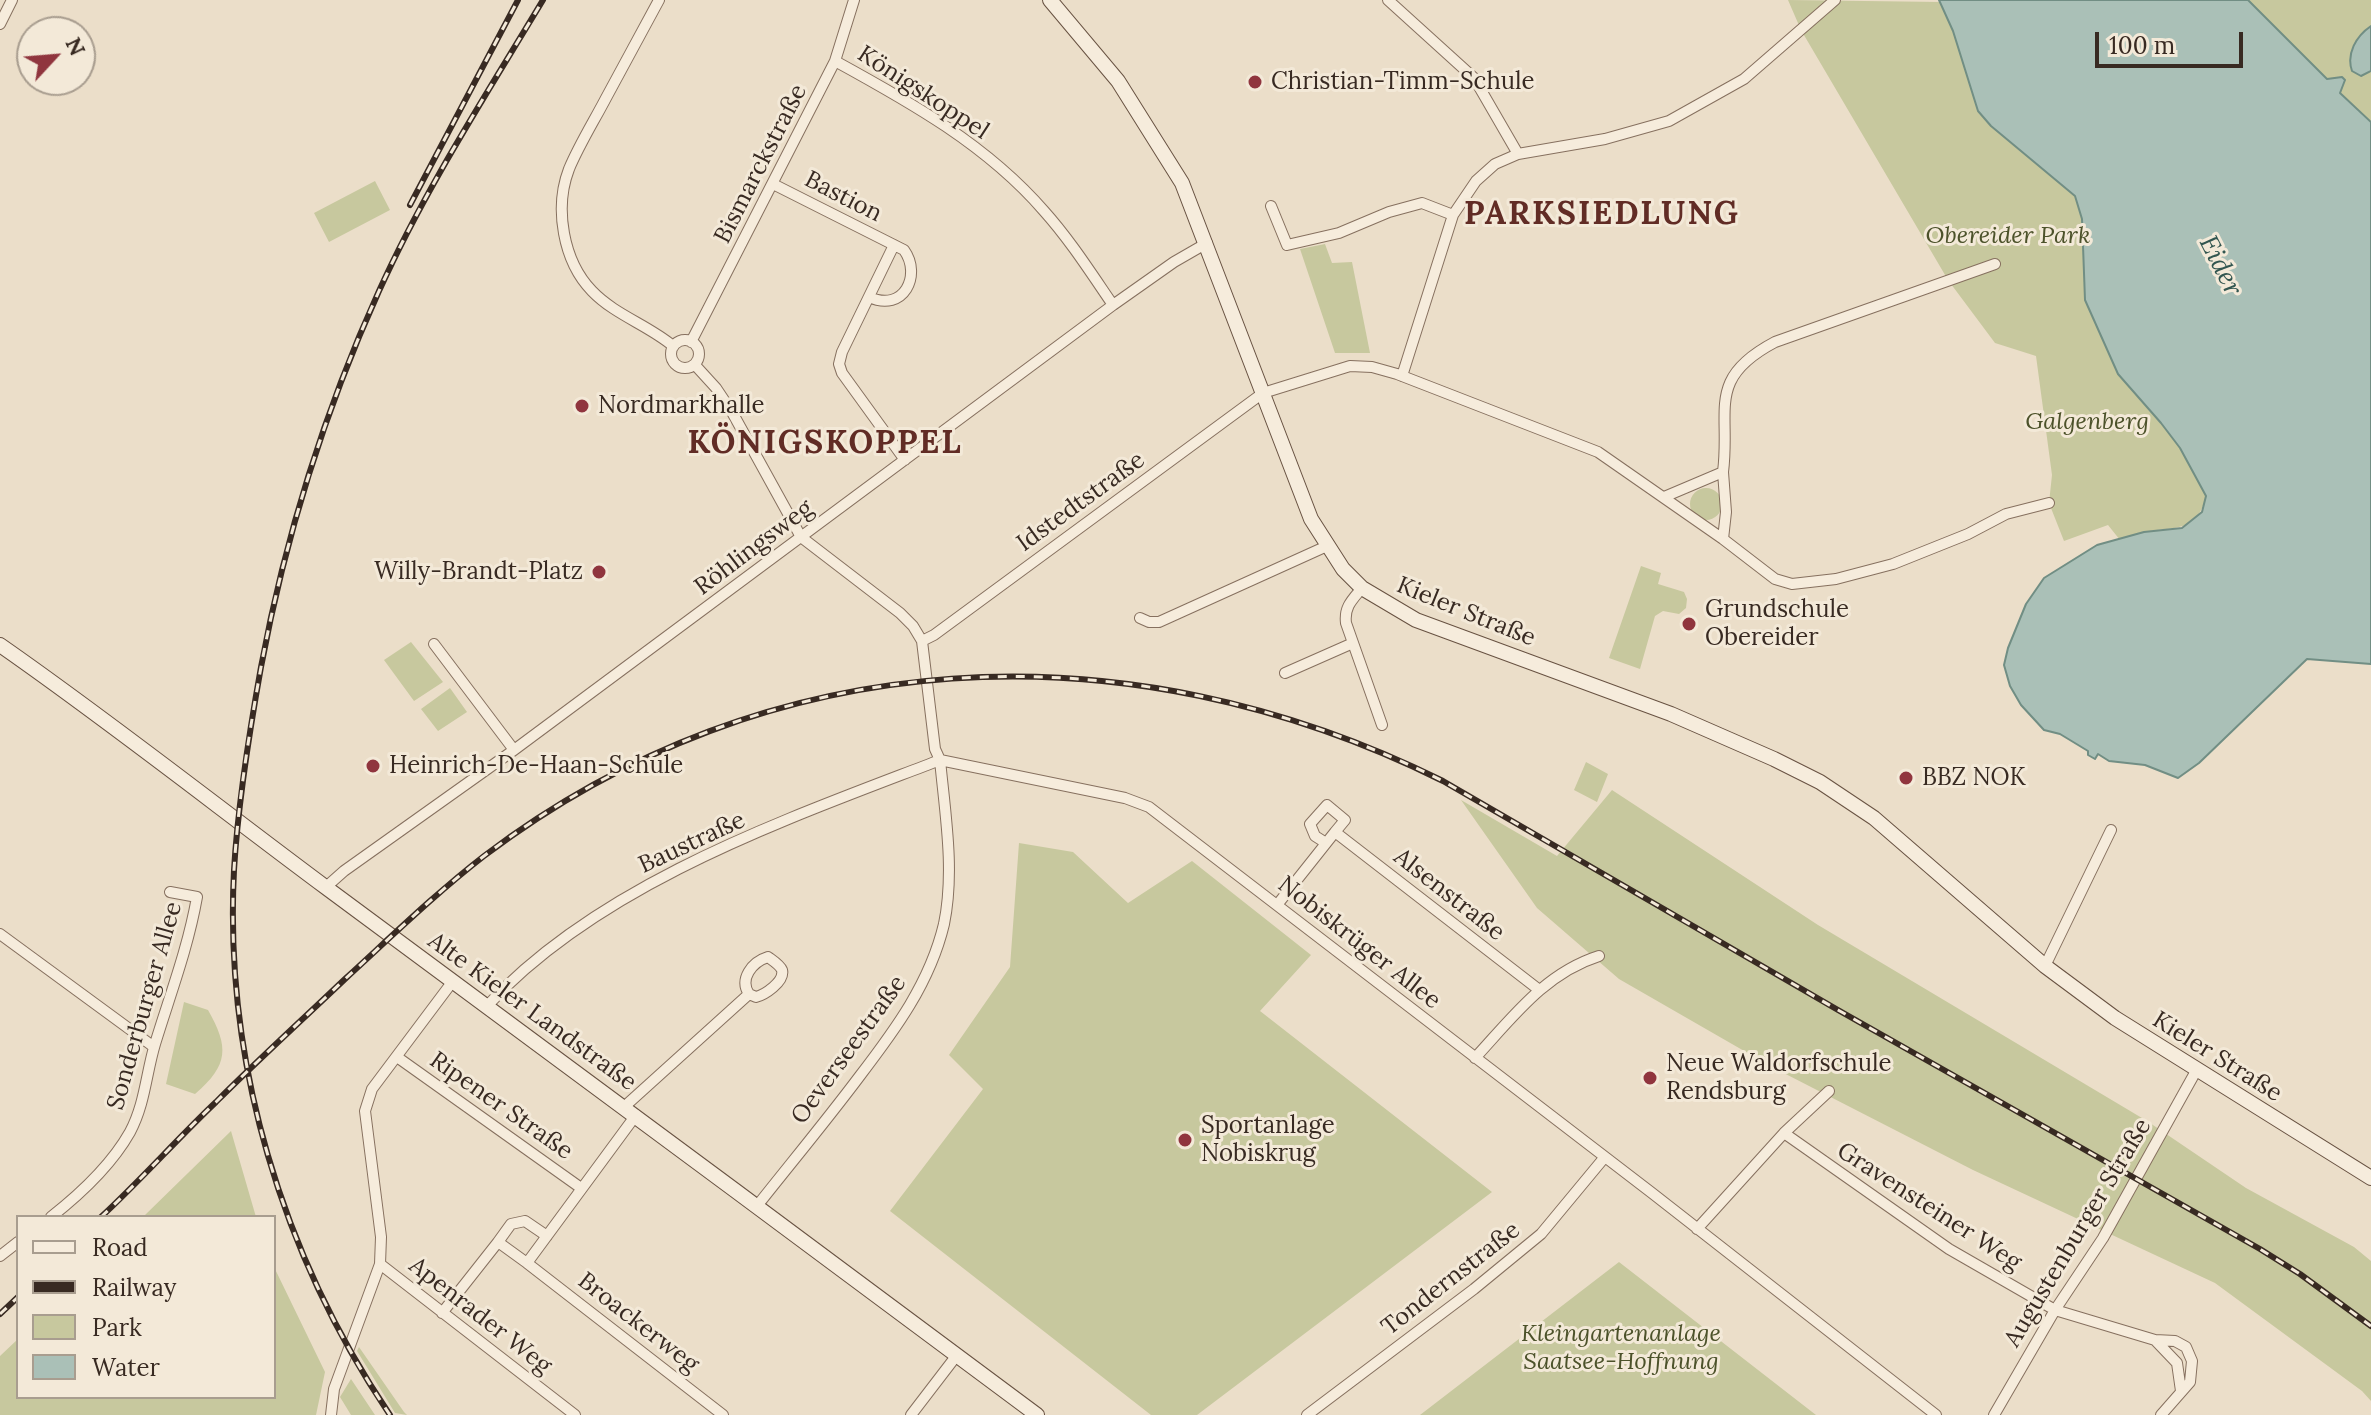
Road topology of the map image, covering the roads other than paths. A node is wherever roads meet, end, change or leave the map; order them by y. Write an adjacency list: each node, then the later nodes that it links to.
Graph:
1 (12, 0): 7 (street)
2 (659, 0): 19 (street)
3 (854, 0): 8 (street, Bismarckstraße)
4 (1050, 0): 13 (main road, Kieler Straße)
5 (1388, 0): 9 (street)
6 (1835, 0): 9 (street)
7 (0, 24)
8 (835, 61): 10 (street, Bismarckstraße); 17 (street, Königskoppel)
9 (1518, 154): 12 (street)
10 (773, 184): 14 (street, Bastion); 18 (street, Bismarckstraße)
11 (1271, 206): 12 (street)
12 (1453, 215): 21 (street)
13 (1207, 243): 17 (street, Röhlingsweg); 22 (main road, Kieler Straße)
14 (894, 245): 16 (street, Bastion); 16 (street, Bastion)
15 (1995, 264): 24 (street)
16 (869, 297): 23 (street, Bastion)
17 (1113, 305): 23 (street, Röhlingsweg)
18 (691, 342): 19 (street); 20 (street)
19 (673, 346): 20 (street)
20 (695, 365): 27 (street)
21 (1402, 376): 22 (street, Idstedtstraße); 25 (street, Idstedtstraße)
22 (1263, 393): 29 (main road, Kieler Straße); 32 (street, Idstedtstraße)
23 (905, 460): 27 (street, Röhlingsweg)
24 (1723, 472): 25 (street); 28 (street)
25 (1664, 497): 28 (street, Idstedtstraße)
26 (2049, 503): 28 (street, Idstedtstraße)
27 (801, 537): 32 (street); 38 (street, Röhlingsweg)
28 (1723, 539)
29 (1327, 546): 30 (main road, Kieler Straße); 31 (street)
30 (1362, 588): 33 (street); 48 (main road, Kieler Straße)
31 (1140, 618)
32 (922, 641): 39 (street)
33 (1353, 643): 36 (street); 37 (street)
34 (434, 644): 38 (street)
35 (0, 645): 43 (main road, Alte Kieler Landstraße)
36 (1285, 673)
37 (1382, 725)
38 (514, 750): 43 (street, Röhlingsweg)
39 (940, 760): 45 (street, Nobiskrüger Allee); 52 (street, Baustraße); 63 (street, Oeverseestraße)
40 (2111, 830): 48 (street)
41 (1335, 832): 42 (street); 42 (street); 50 (street, Alsenstraße)
42 (1326, 843): 45 (street)
43 (326, 887): 49 (main road, Alte Kieler Landstraße)
44 (170, 892): 53 (street, Sonderburger Allee)
45 (1277, 905): 55 (street, Nobiskrüger Allee)
46 (0, 934): 53 (street)
47 (1599, 956): 50 (street)
48 (2045, 966): 56 (main road, Kieler Straße)
49 (453, 981): 52 (main road, Alte Kieler Landstraße); 54 (street, Apenrader Weg)
50 (1538, 989): 55 (street)
51 (749, 994): 58 (street)
52 (487, 1006): 58 (main road, Alte Kieler Landstraße)
53 (154, 1047): 64 (street, Sonderburger Allee)
54 (397, 1057): 62 (street, Ripener Straße); 71 (street, Apenrader Weg)
55 (1475, 1058): 60 (street, Nobiskrüger Allee)
56 (2196, 1071): 61 (main road, Kieler Straße); 72 (street, Augustenburger Straße)
57 (1829, 1091): 59 (street)
58 (630, 1111): 62 (street); 63 (main road, Alte Kieler Landstraße)
59 (1784, 1133): 65 (street); 72 (street, Gravensteiner Weg)
60 (1604, 1158): 65 (street, Nobiskrüger Allee); 83 (street, Tondernstraße)
61 (2371, 1178)
62 (581, 1188): 66 (street)
63 (757, 1206): 75 (main road, Alte Kieler Landstraße)
64 (53, 1215)
65 (1697, 1229): 84 (street, Nobiskrüger Allee)
66 (547, 1236): 67 (street); 70 (street)
67 (498, 1242): 70 (street, Broackerweg); 73 (street)
68 (16, 1244): 69 (street)
69 (0, 1256)
70 (527, 1263): 80 (street, Broackerweg)
71 (380, 1264): 73 (street, Apenrader Weg); 78 (street)
72 (2055, 1310): 74 (street, Gravensteiner Weg); 85 (street, Augustenburger Straße)
73 (442, 1313): 77 (street, Apenrader Weg)
74 (2155, 1340): 76 (street); 76 (street, Gravensteiner Weg)
75 (957, 1355): 81 (street); 82 (main road, Alte Kieler Landstraße)
76 (2181, 1391): 86 (street)
77 (560, 1410): 79 (street, Apenrader Weg)
78 (331, 1415)
79 (575, 1415)
80 (723, 1415)
81 (911, 1415)
82 (1037, 1415)
83 (1307, 1415)
84 (1936, 1415)
85 (1994, 1415)
86 (2161, 1415)

